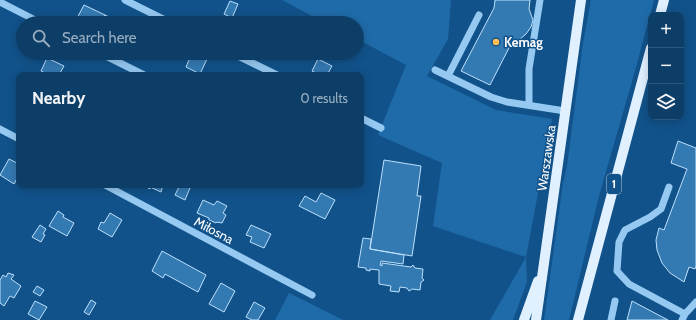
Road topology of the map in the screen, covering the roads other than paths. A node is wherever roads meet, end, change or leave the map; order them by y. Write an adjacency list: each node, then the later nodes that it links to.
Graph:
1 (124, 0): 9 (street)
2 (540, 0): 17 (street)
3 (581, 0): 18 (main road, Warszawska)
4 (664, 0): 6 (main road)
5 (0, 2): 8 (street)
6 (661, 12)
7 (479, 15): 16 (street)
8 (27, 16)
9 (157, 16)
10 (648, 59): 32 (main road, 1)
11 (114, 60): 14 (street)
12 (246, 60): 15 (street)
13 (435, 70): 16 (street)
14 (138, 72)
15 (270, 72)
16 (448, 76): 17 (street)
17 (529, 105): 18 (street)
18 (565, 111): 25 (main road, Warszawska)
19 (364, 120): 20 (street)
20 (381, 128)
21 (0, 129): 22 (street)
22 (16, 137)
23 (669, 187): 29 (street)
24 (111, 188): 26 (street, Miłosna)
25 (544, 268): 30 (main road); 31 (main road, Warszawska)
26 (312, 295)
27 (616, 301): 33 (street)
28 (696, 302): 29 (street)
29 (684, 317)
30 (524, 320)
31 (536, 320)
32 (578, 320)
33 (611, 320)

